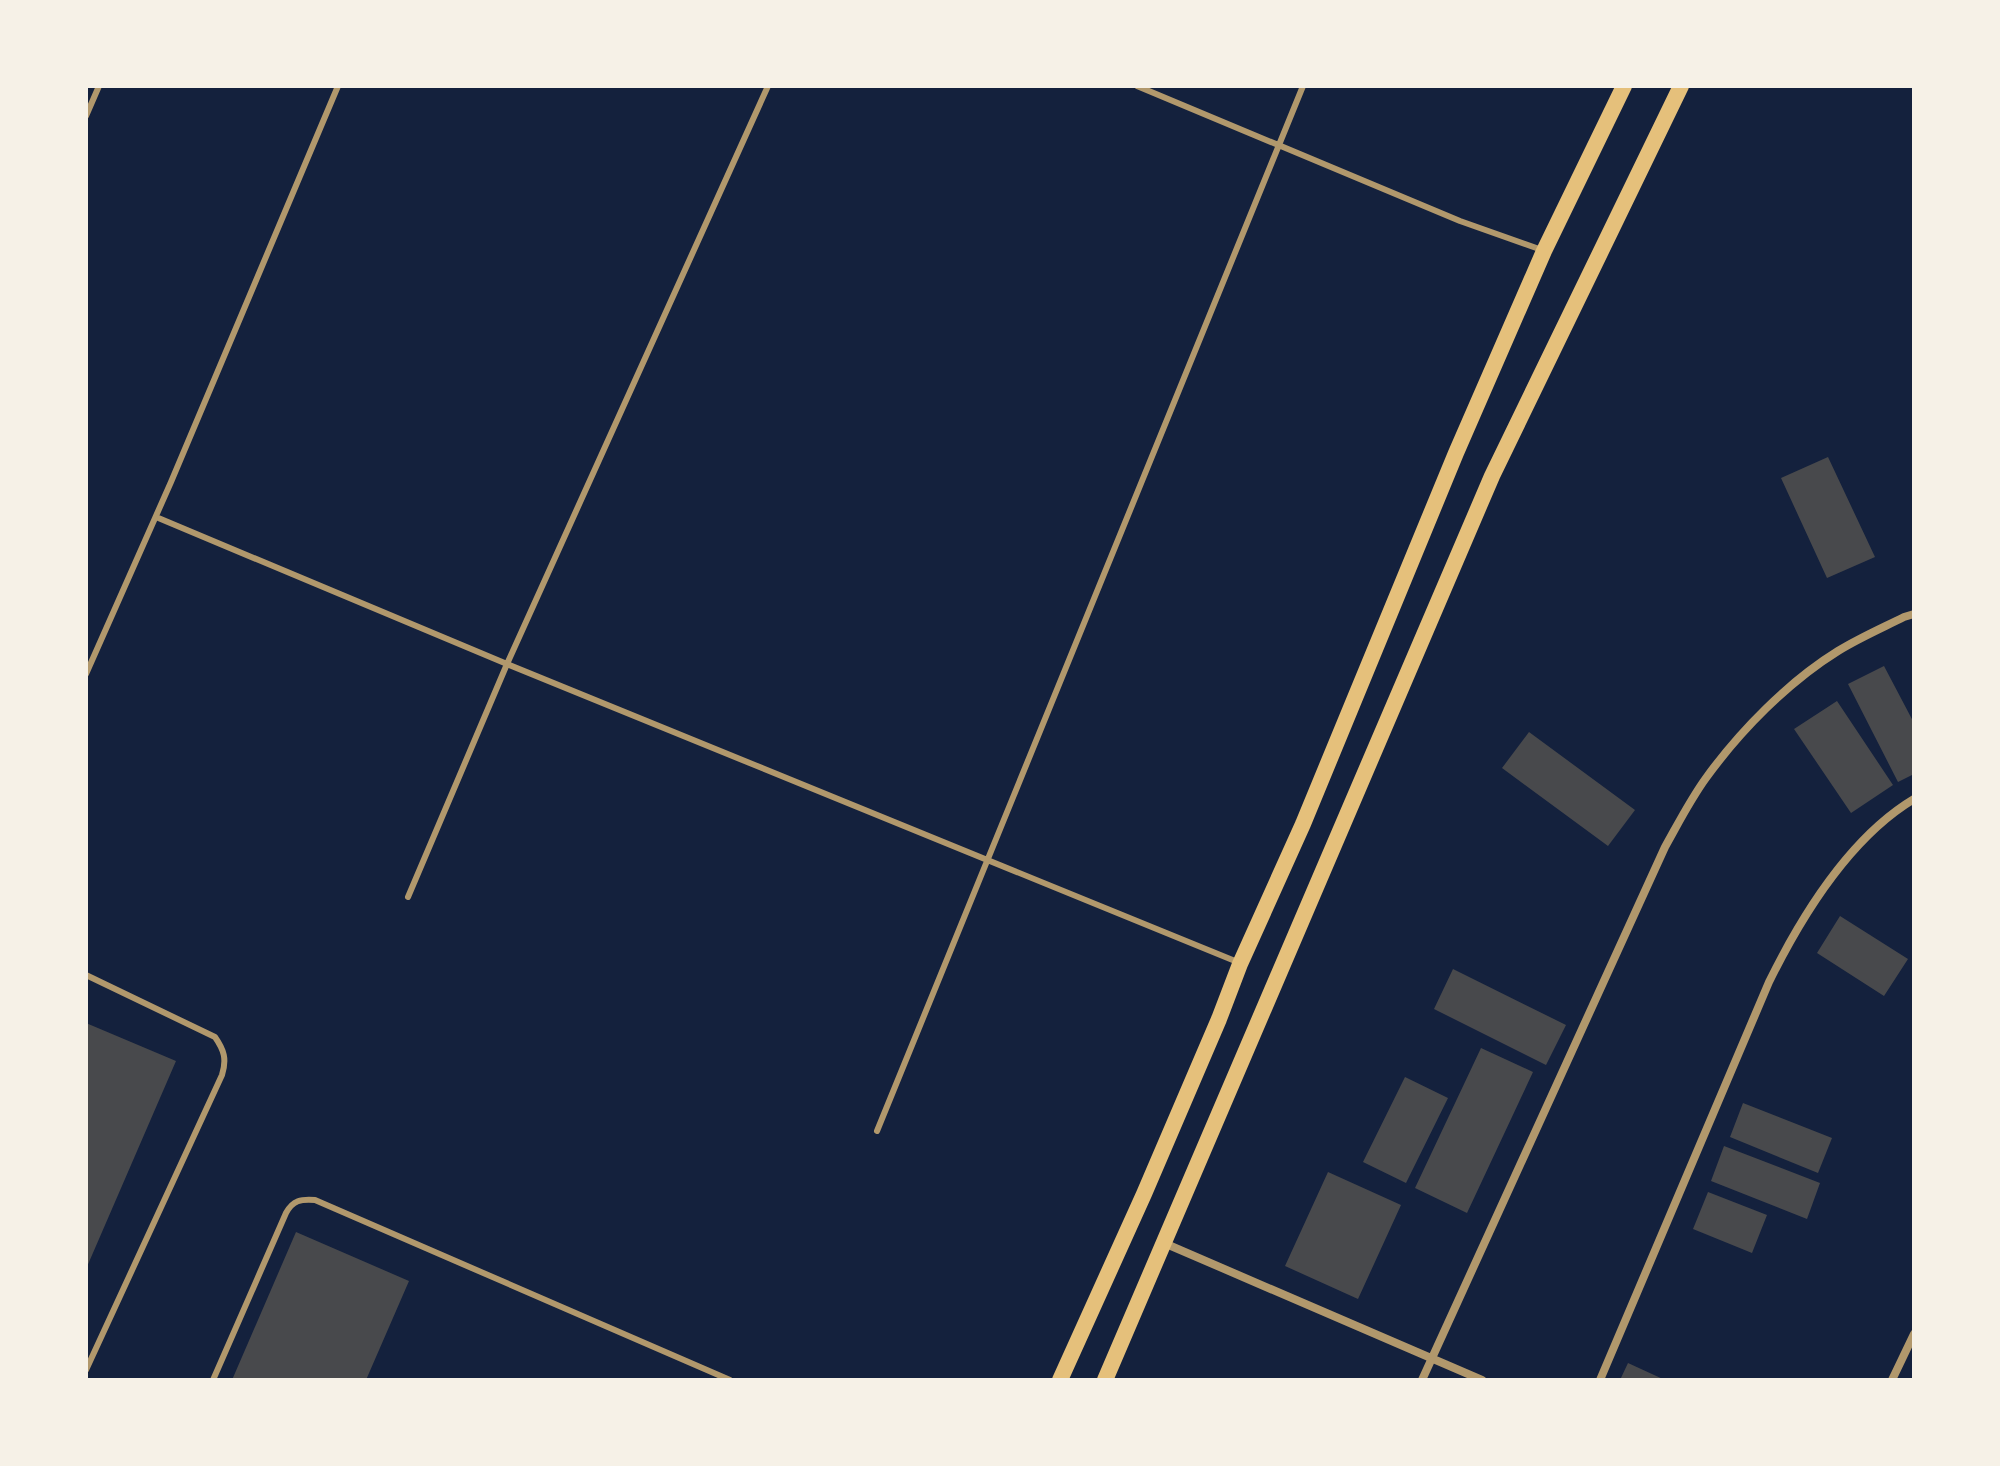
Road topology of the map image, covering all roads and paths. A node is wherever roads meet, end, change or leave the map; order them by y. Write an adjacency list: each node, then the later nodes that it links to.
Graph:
1 (99, 86): 8 (lane)
2 (338, 86): 11 (lane)
3 (768, 86): 13 (lane)
4 (1137, 86): 9 (lane)
5 (1303, 86): 9 (lane)
6 (1624, 86): 10 (main road)
7 (1681, 86): 21 (main road)
8 (86, 116)
9 (1278, 146): 10 (lane); 16 (lane)
10 (1544, 251): 18 (main road)
11 (156, 517): 13 (lane); 14 (lane)
12 (1914, 614): 23 (street)
13 (507, 664): 16 (lane); 17 (lane)
14 (86, 674)
15 (1914, 799): 31 (street)
16 (987, 859): 18 (lane); 20 (lane)
17 (408, 897)
18 (1240, 964): 27 (main road)
19 (86, 975): 24 (lane)
20 (877, 1131)
21 (1164, 1243): 23 (street); 28 (main road)
22 (1914, 1334): 32 (street)
23 (1431, 1359): 29 (street); 30 (street)
24 (86, 1370)
25 (213, 1380): 26 (lane)
26 (730, 1380)
27 (1060, 1380)
28 (1105, 1380)
29 (1422, 1380)
30 (1482, 1380)
31 (1600, 1380)
32 (1892, 1380)

